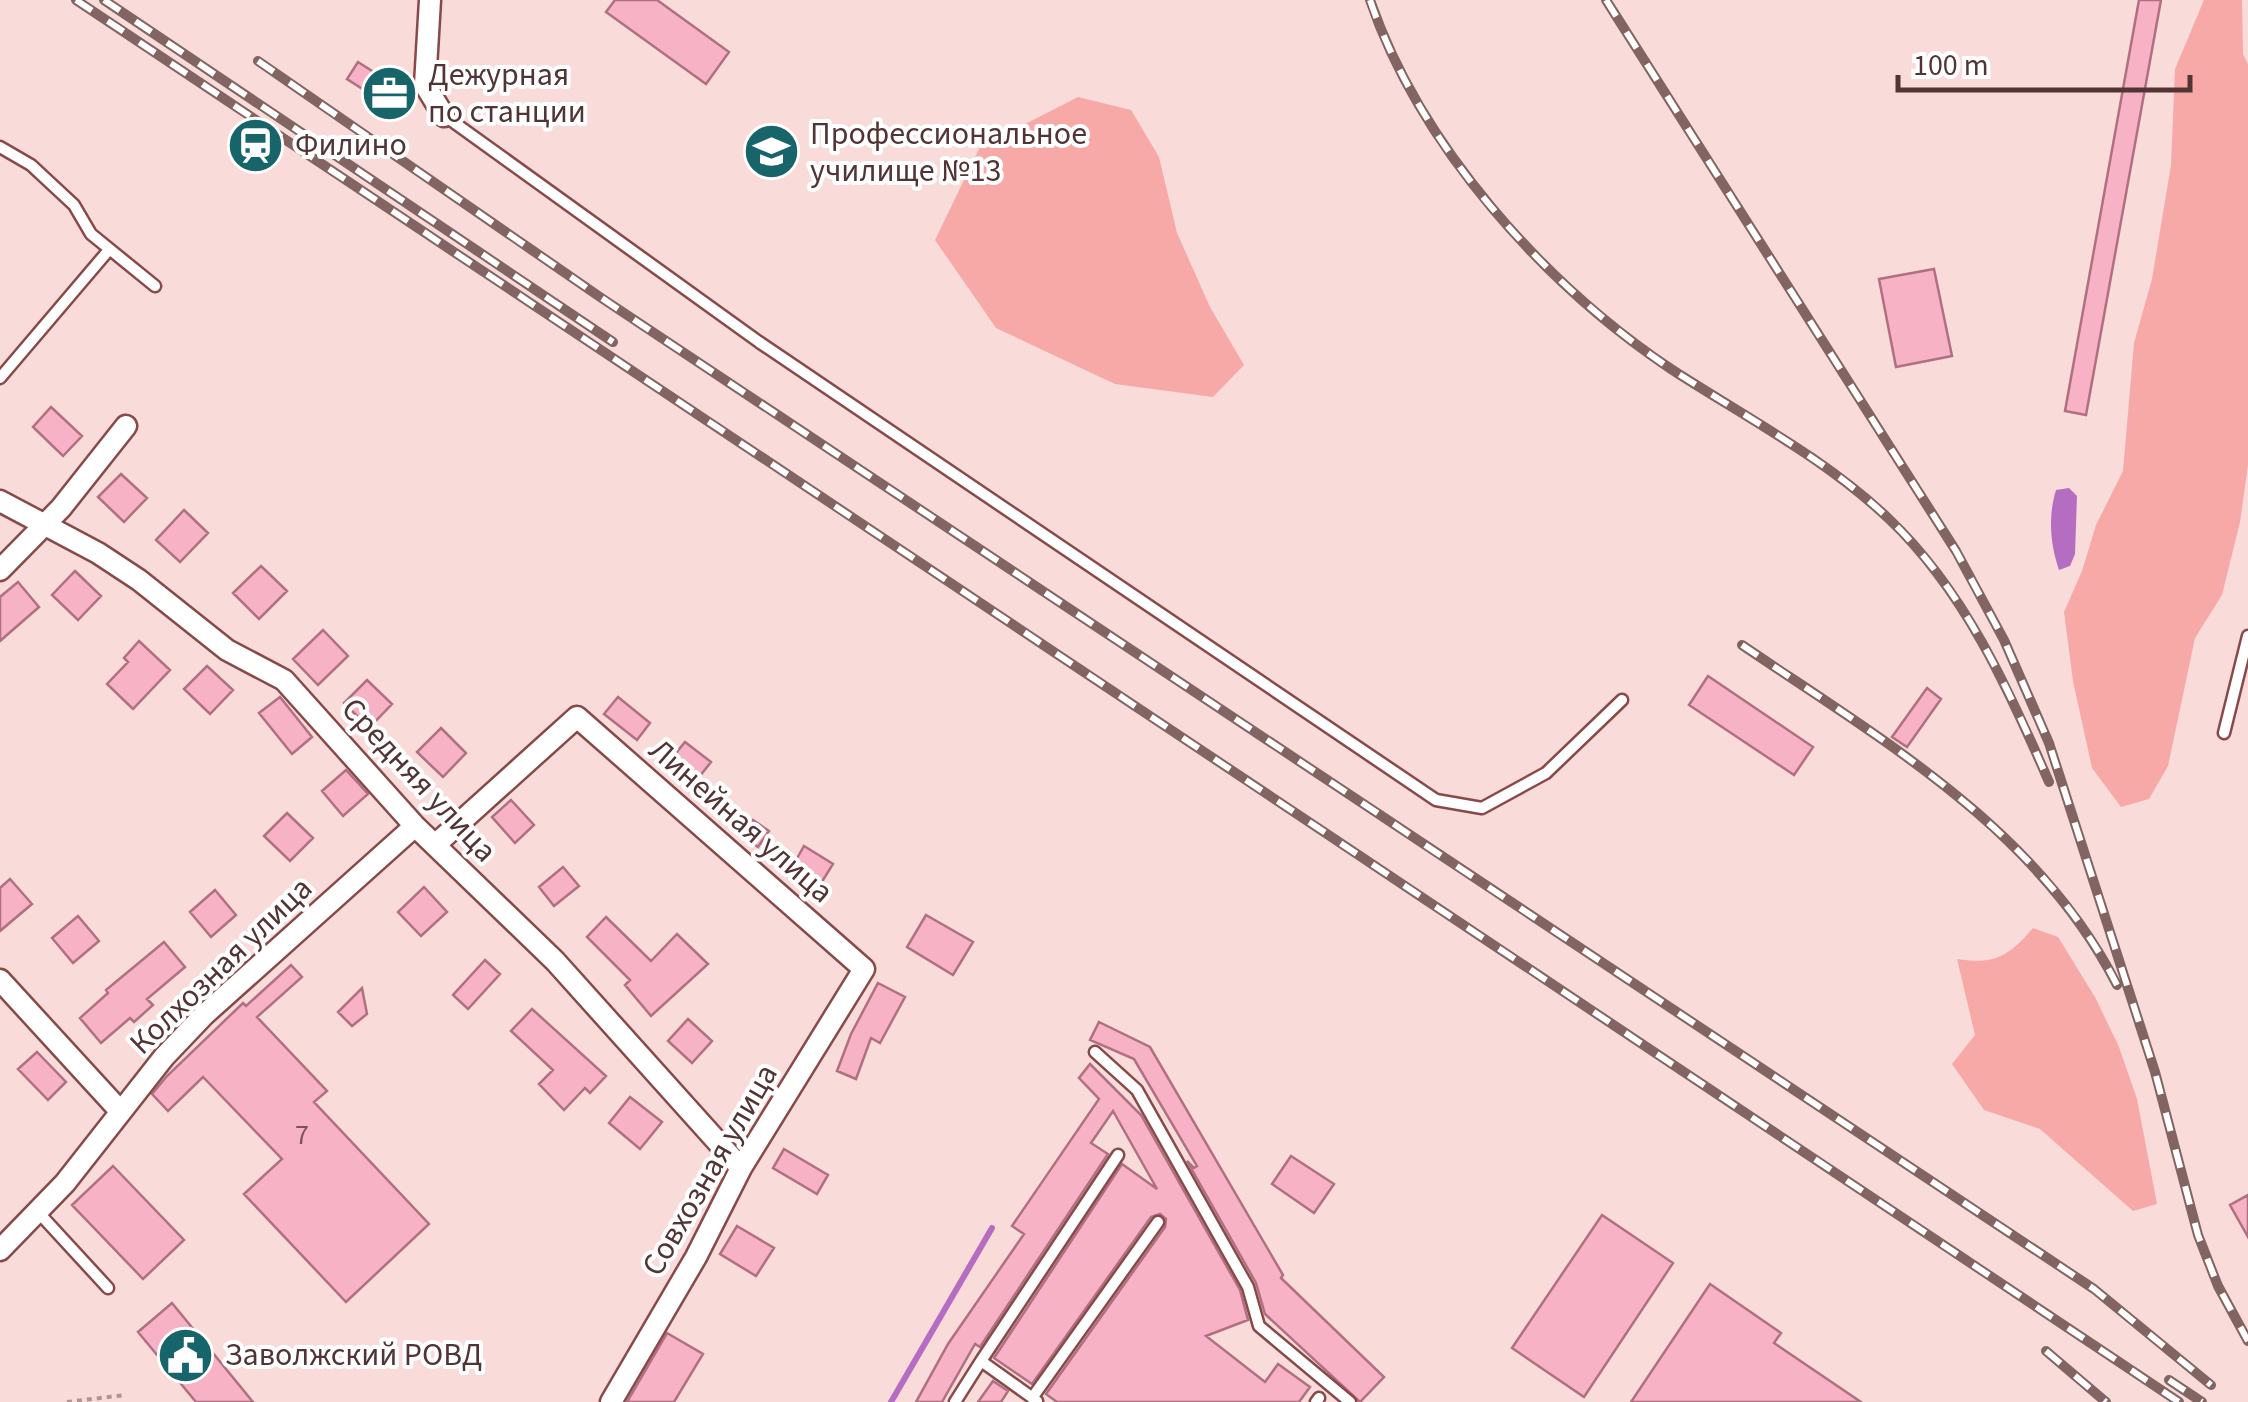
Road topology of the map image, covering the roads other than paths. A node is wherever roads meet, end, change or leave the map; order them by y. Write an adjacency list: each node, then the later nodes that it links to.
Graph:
1 (430, 0): 2 (street)
2 (444, 116): 12 (lane)
3 (0, 146): 4 (lane)
4 (108, 251): 5 (lane); 6 (lane)
5 (155, 286)
6 (0, 378)
7 (126, 426): 9 (street)
8 (0, 502): 9 (street, Средняя улица)
9 (44, 526): 10 (street); 14 (street, Средняя улица)
10 (0, 570)
11 (2248, 636): 13 (lane)
12 (1622, 700)
13 (2224, 733)
14 (415, 826): 15 (street, Средняя улица); 19 (street, Колхозная улица)
15 (435, 845): 16 (street, Линейная улица); 21 (street, Средняя улица)
16 (864, 969): 21 (street, Совхозная улица)
17 (0, 980): 19 (street)
18 (1095, 1052): 30 (lane)
19 (121, 1112): 22 (street, Колхозная улица)
20 (1118, 1155): 26 (lane)
21 (741, 1168): 28 (street, Совхозная улица)
22 (39, 1212): 24 (street, Колхозная улица); 25 (lane)
23 (1158, 1222): 27 (lane)
24 (0, 1250)
25 (108, 1288)
26 (981, 1362): 27 (lane); 29 (lane)
27 (1034, 1400)
28 (611, 1402)
29 (955, 1402)
30 (1350, 1402)

